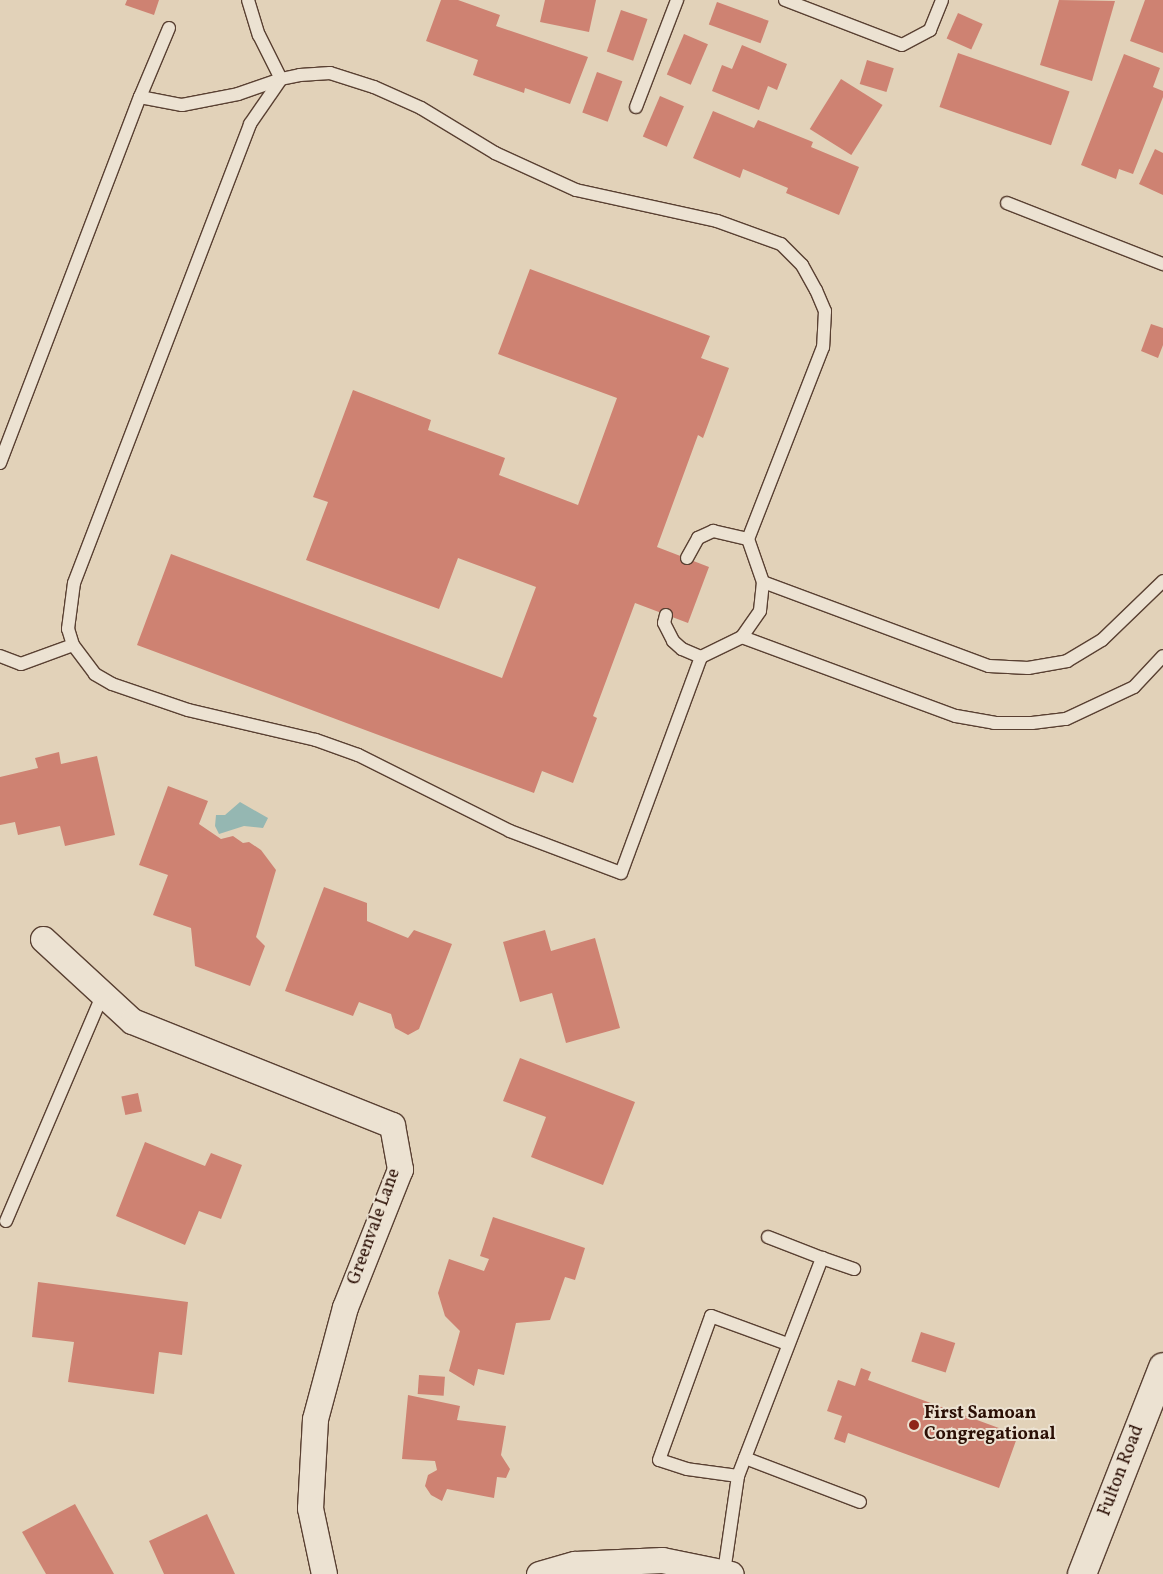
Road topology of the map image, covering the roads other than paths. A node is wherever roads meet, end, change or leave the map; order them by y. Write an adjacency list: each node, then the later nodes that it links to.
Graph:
1 (248, 0): 6 (lane)
2 (677, 0): 8 (lane)
3 (785, 0): 4 (lane)
4 (942, 0)
5 (168, 28): 7 (lane)
6 (281, 79): 7 (lane); 12 (lane); 18 (lane)
7 (140, 97): 11 (lane)
8 (636, 107)
9 (1006, 202): 10 (lane)
10 (1163, 264)
11 (0, 463)
12 (748, 540): 13 (lane); 15 (lane)
13 (687, 558)
14 (1163, 581): 15 (lane)
15 (763, 582): 17 (lane)
16 (666, 615): 21 (lane)
17 (742, 637): 20 (lane); 21 (lane)
18 (73, 645): 19 (lane); 21 (lane)
19 (0, 656)
20 (1163, 656)
21 (701, 657)
22 (43, 939): 23 (street, Greenvale Lane)
23 (103, 994): 24 (lane); 34 (street, Greenvale Lane)
24 (6, 1221)
25 (768, 1237): 26 (lane)
26 (822, 1258): 27 (lane); 28 (lane)
27 (854, 1269)
28 (787, 1344): 30 (lane); 31 (lane)
29 (1162, 1375): 36 (main road, Fulton Road)
30 (745, 1458): 31 (lane); 32 (lane)
31 (738, 1476): 33 (lane)
32 (860, 1502)
33 (728, 1573): 35 (street)
34 (324, 1574)
35 (539, 1574)
36 (1082, 1574)

